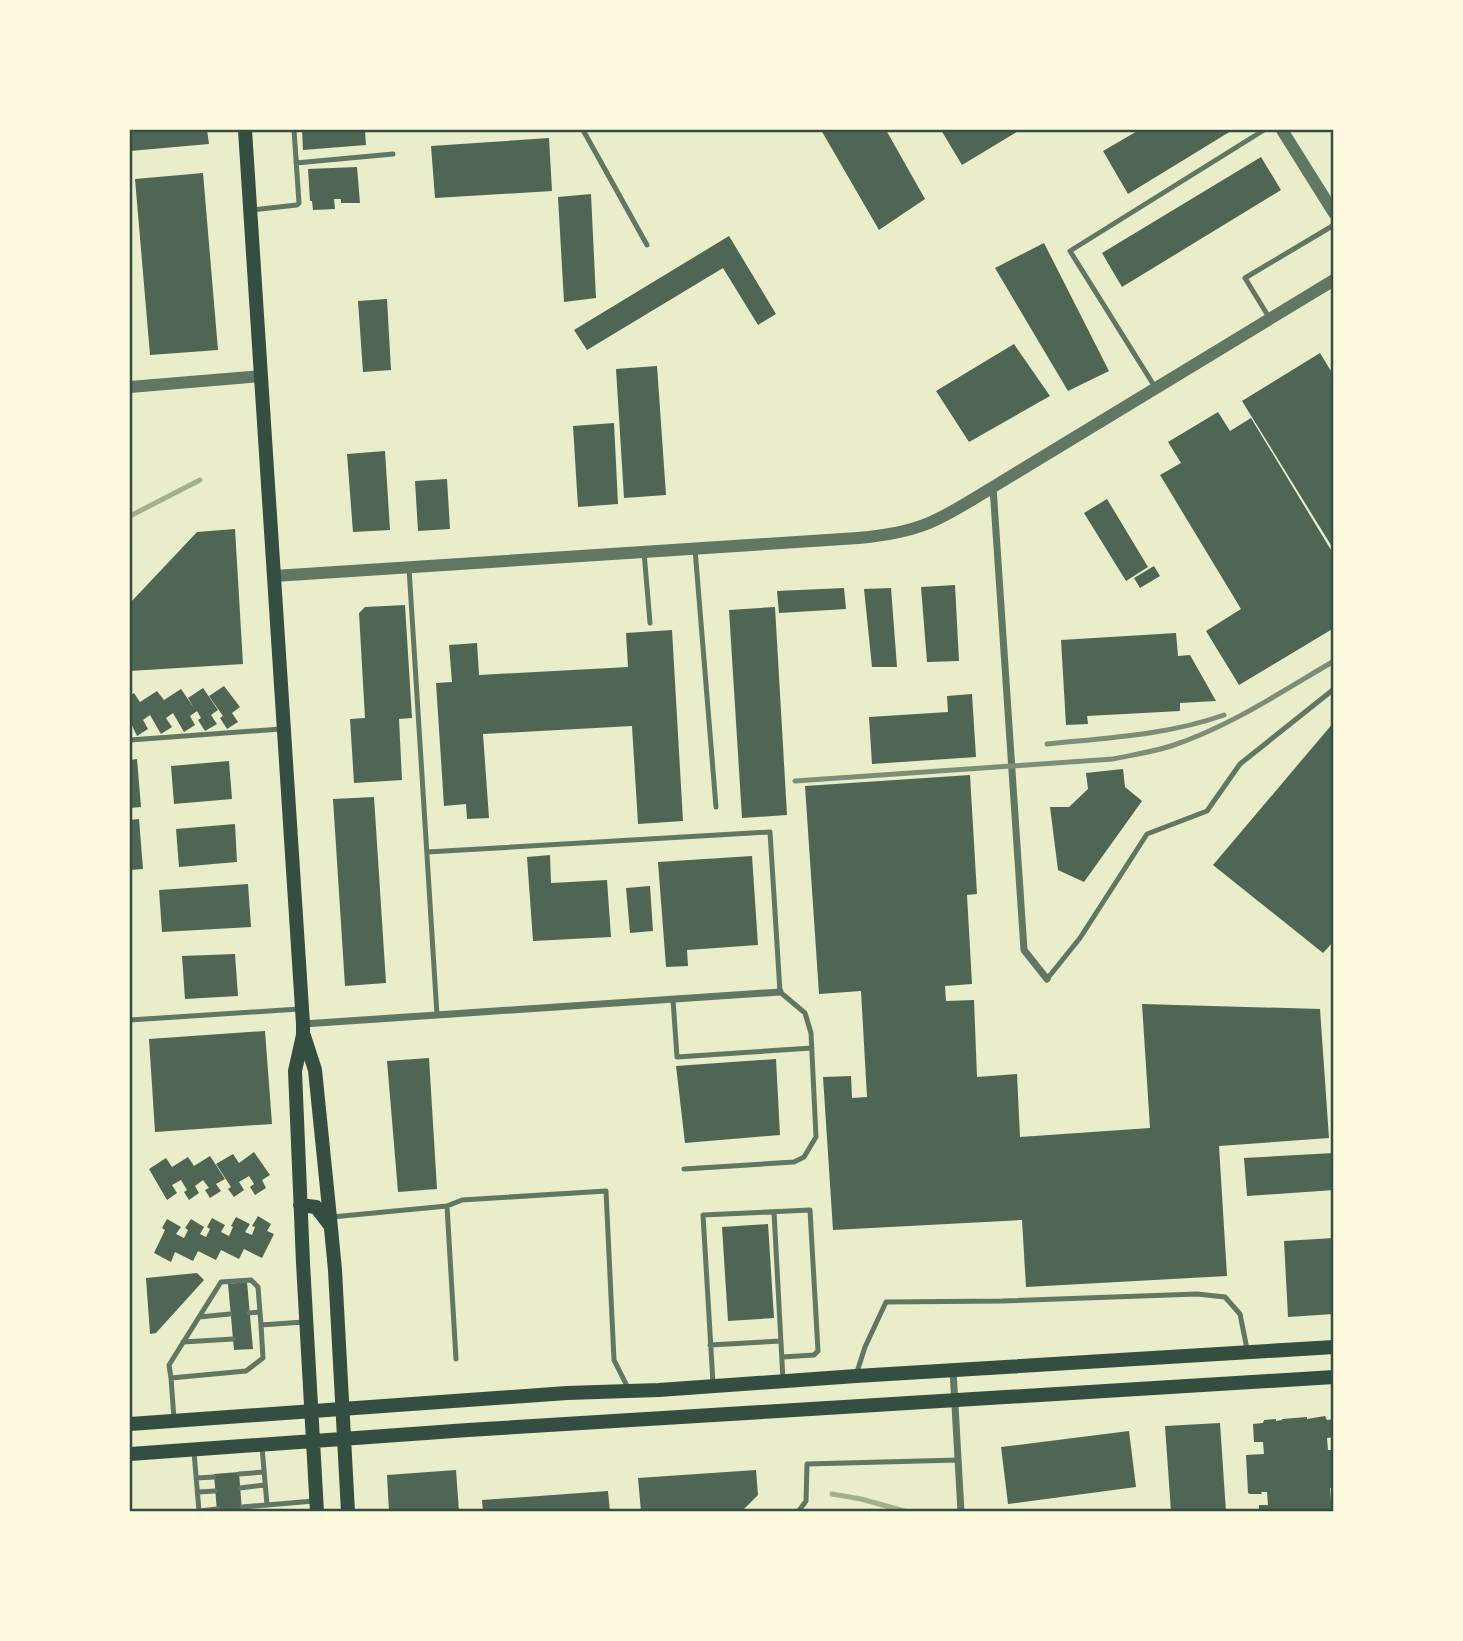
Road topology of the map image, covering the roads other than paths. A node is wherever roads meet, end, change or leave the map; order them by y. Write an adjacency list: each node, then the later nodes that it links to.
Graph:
1 (245, 130): 8 (main road)
2 (294, 130): 7 (lane)
3 (583, 130): 11 (lane)
4 (1264, 130): 16 (lane)
5 (1282, 130): 9 (street)
6 (393, 154): 7 (lane)
7 (296, 163): 8 (lane)
8 (250, 210): 14 (main road)
9 (1334, 213)
10 (1334, 225): 13 (lane)
11 (647, 246)
12 (1334, 280): 13 (street)
13 (1270, 319): 16 (street)
14 (261, 376): 15 (street); 21 (main road)
15 (130, 387)
16 (1156, 388): 17 (street)
17 (993, 487): 18 (street); 28 (street)
18 (695, 549): 19 (street); 26 (lane)
19 (643, 552): 20 (street); 22 (lane)
20 (410, 567): 21 (street); 27 (lane)
21 (274, 576): 24 (main road)
22 (650, 623)
23 (1334, 689): 28 (lane)
24 (284, 729): 25 (lane); 31 (main road)
25 (130, 740)
26 (716, 807)
27 (427, 852): 29 (lane); 32 (lane)
28 (1046, 979)
29 (780, 992): 30 (street); 35 (lane)
30 (673, 1000): 32 (street); 35 (lane)
31 (302, 1009): 33 (lane); 34 (main road)
32 (437, 1015): 34 (street)
33 (130, 1020)
34 (303, 1029): 37 (main road); 40 (main road)
35 (812, 1048): 36 (lane)
36 (684, 1169)
37 (300, 1205): 40 (main road); 45 (main road)
38 (447, 1206): 40 (lane); 56 (lane); 63 (lane)
39 (774, 1212): 50 (lane); 52 (lane); 55 (lane)
40 (330, 1222): 65 (main road)
41 (260, 1312): 42 (lane); 44 (lane); 46 (lane)
42 (249, 1313)
43 (230, 1314): 44 (lane)
44 (199, 1317): 51 (lane)
45 (307, 1322): 46 (lane); 66 (main road)
46 (261, 1325): 48 (lane)
47 (252, 1337): 48 (lane)
48 (262, 1337): 60 (lane)
49 (233, 1339): 51 (lane)
50 (781, 1340): 52 (lane); 55 (lane)
51 (183, 1342): 60 (lane)
52 (710, 1345): 62 (lane)
53 (1334, 1347): 54 (main road)
54 (1247, 1352): 57 (main road); 58 (lane)
55 (782, 1357): 61 (lane)
56 (456, 1359)
57 (953, 1370): 58 (main road); 64 (street)
58 (856, 1376): 61 (main road)
59 (1334, 1377): 64 (main road)
60 (171, 1378): 67 (lane)
61 (783, 1382): 62 (main road)
62 (713, 1387): 63 (main road)
63 (630, 1391): 65 (main road)
64 (954, 1401): 69 (main road); 74 (street)
65 (342, 1409): 66 (main road); 69 (main road)
66 (312, 1410): 67 (main road); 70 (main road)
67 (174, 1420): 68 (main road)
68 (130, 1424)
69 (344, 1438): 70 (main road); 90 (main road)
70 (312, 1440): 71 (main road); 85 (main road)
71 (262, 1443): 72 (main road); 75 (lane)
72 (194, 1449): 73 (main road); 78 (lane)
73 (130, 1454)
74 (958, 1460): 91 (lane); 92 (street)
75 (264, 1472): 76 (lane); 79 (lane)
76 (239, 1475)
77 (214, 1477): 78 (lane)
78 (196, 1478): 82 (lane)
79 (265, 1485): 80 (lane); 84 (lane)
80 (240, 1488)
81 (215, 1491): 82 (lane)
82 (198, 1492): 88 (lane)
83 (288, 1503): 84 (lane); 85 (lane); 89 (lane)
84 (267, 1505): 86 (lane)
85 (316, 1506)
86 (242, 1507)
87 (217, 1509): 88 (lane)
88 (199, 1511)
89 (289, 1511)
90 (348, 1511)
91 (798, 1511)
92 (961, 1511)

